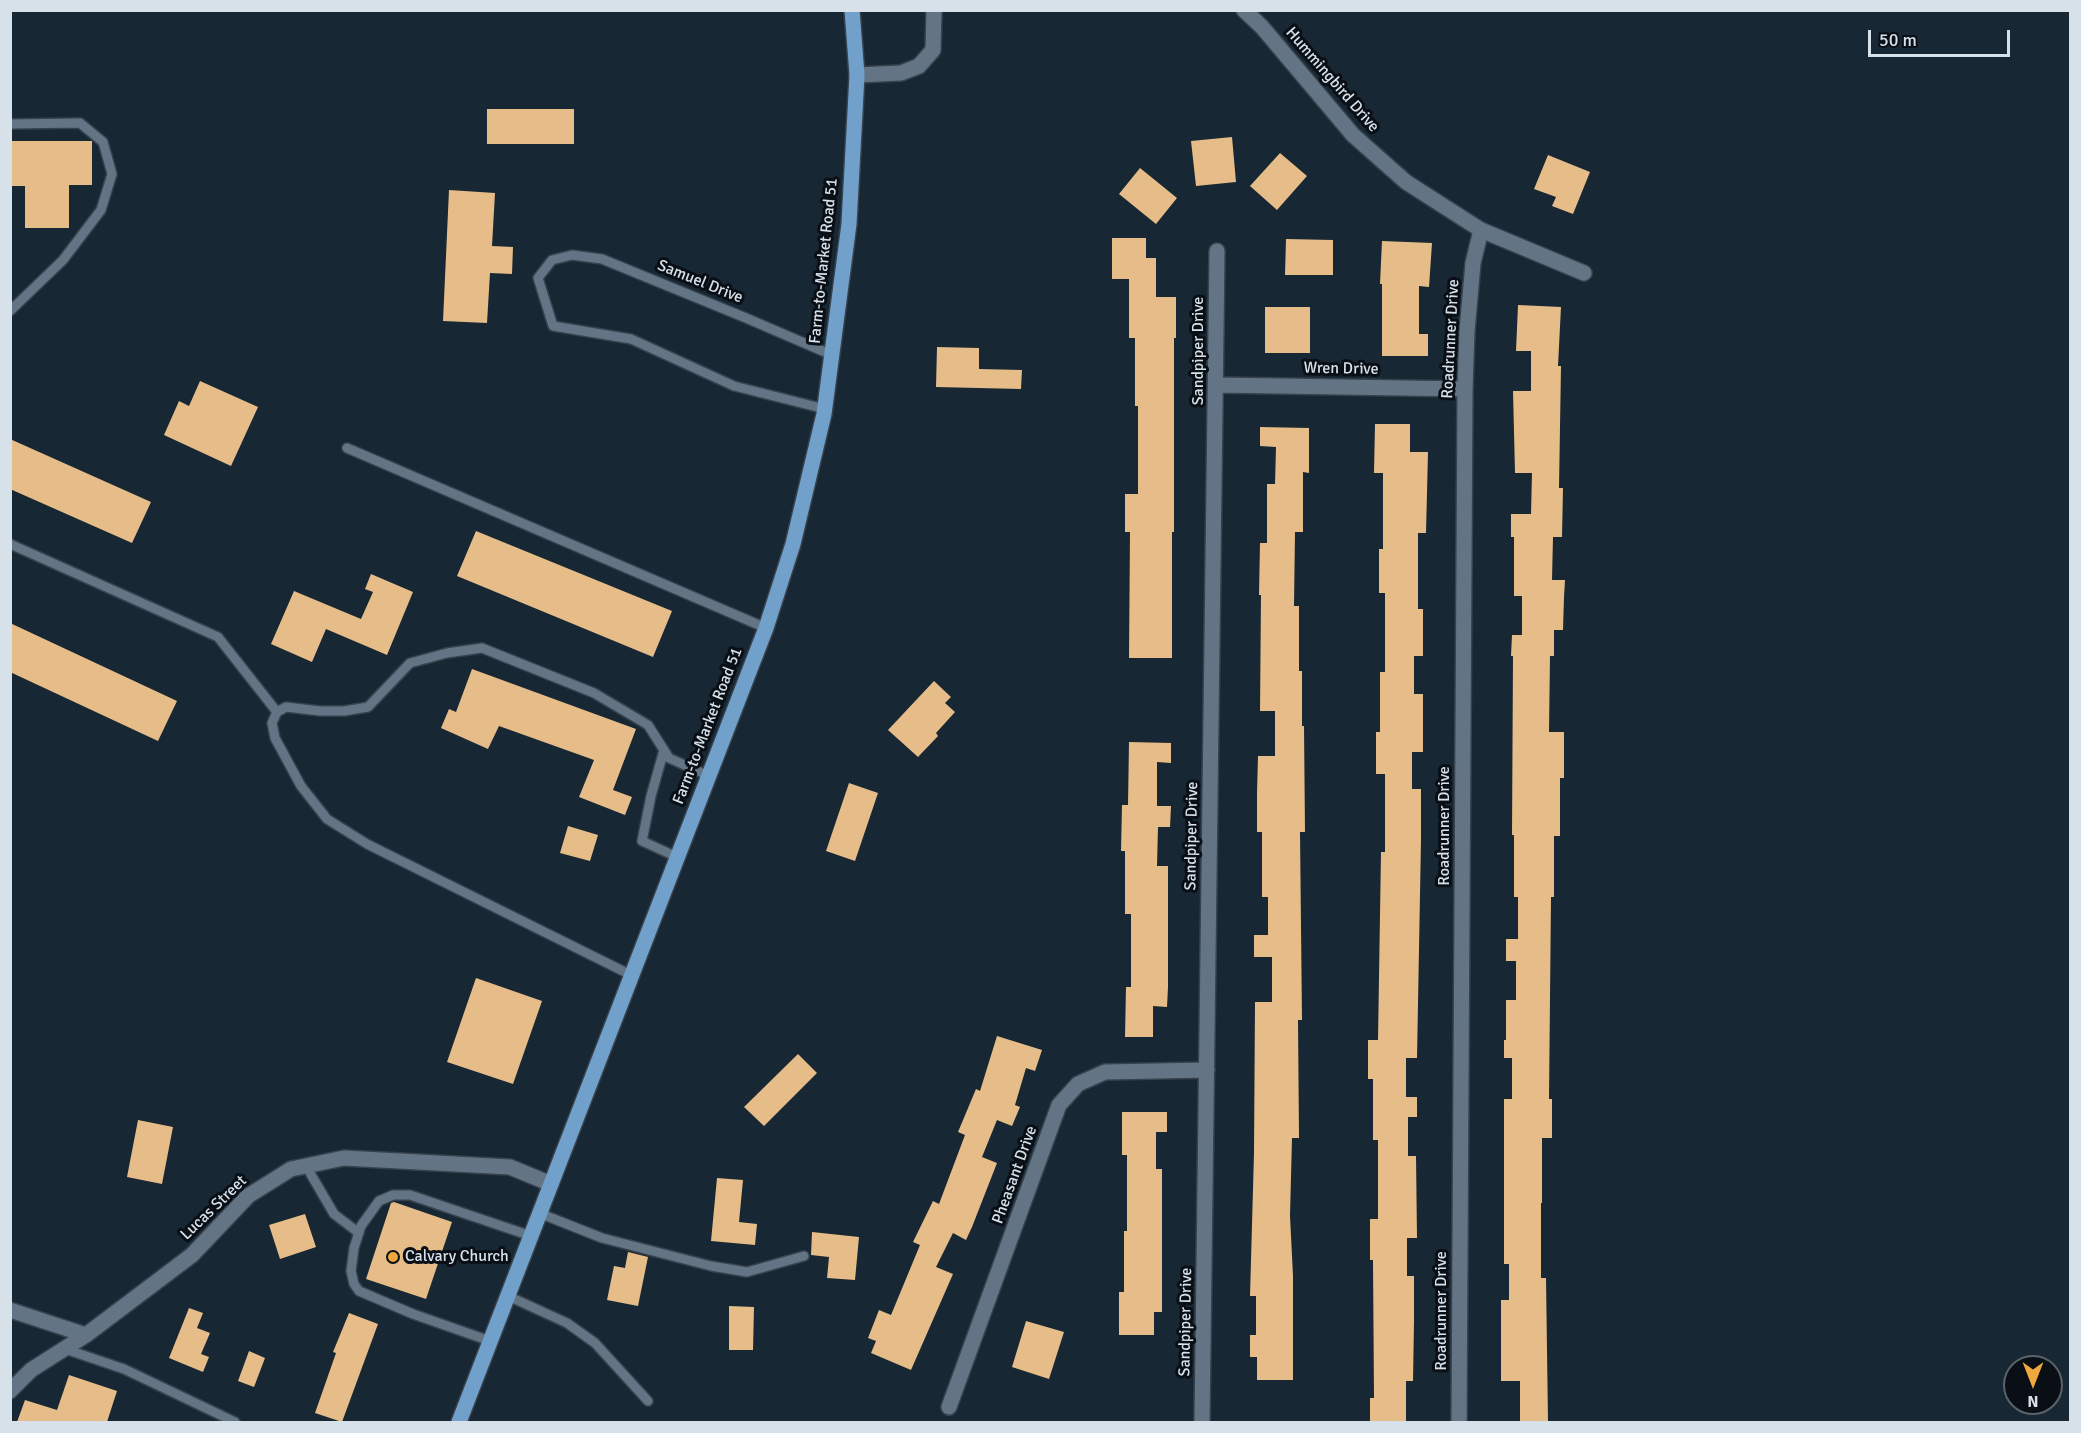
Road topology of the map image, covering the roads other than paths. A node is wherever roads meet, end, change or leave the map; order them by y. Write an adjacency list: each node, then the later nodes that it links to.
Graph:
1 (852, 10): 4 (main road, Farm-to-Market Road 51)
2 (933, 10): 4 (street)
3 (1245, 10): 6 (street, Hummingbird Drive)
4 (857, 75): 10 (main road, Farm-to-Market Road 51)
5 (10, 124): 9 (lane)
6 (1481, 230): 8 (street, Hummingbird Drive); 12 (street, Roadrunner Drive)
7 (1217, 251): 11 (street, Sandpiper Drive)
8 (1584, 273)
9 (10, 311)
10 (832, 355): 13 (main road, Farm-to-Market Road 51); 13 (lane, Samuel Drive)
11 (1217, 384): 12 (street, Wren Drive); 22 (street, Sandpiper Drive)
12 (1465, 389): 40 (street, Roadrunner Drive)
13 (825, 409): 16 (main road, Farm-to-Market Road 51)
14 (347, 448): 16 (lane)
15 (10, 544): 17 (lane)
16 (766, 628): 19 (main road, Farm-to-Market Road 51)
17 (278, 712): 18 (lane); 21 (lane)
18 (664, 750): 19 (lane); 20 (lane)
19 (709, 776): 20 (main road, Farm-to-Market Road 51)
20 (677, 857): 21 (main road, Farm-to-Market Road 51)
21 (631, 975): 24 (main road, Farm-to-Market Road 51)
22 (1207, 1070): 36 (street, Pheasant Drive); 39 (street, Sandpiper Drive)
23 (306, 1166): 24 (street, Lucas Street); 26 (lane); 31 (street, Lucas Street)
24 (550, 1184): 25 (main road, Farm-to-Market Road 51)
25 (539, 1213): 27 (main road, Farm-to-Market Road 51); 28 (lane)
26 (359, 1233): 27 (lane); 32 (lane)
27 (531, 1236): 29 (main road, Farm-to-Market Road 51)
28 (804, 1256)
29 (508, 1296): 32 (main road, Farm-to-Market Road 51); 35 (lane)
30 (10, 1310): 31 (street)
31 (86, 1335): 33 (street, Lucas Street)
32 (490, 1341): 38 (main road, Farm-to-Market Road 51)
33 (65, 1348): 34 (street, Lucas Street); 37 (lane)
34 (10, 1391)
35 (648, 1401)
36 (949, 1407)
37 (228, 1421)
38 (459, 1422)
39 (1202, 1422)
40 (1459, 1422)

